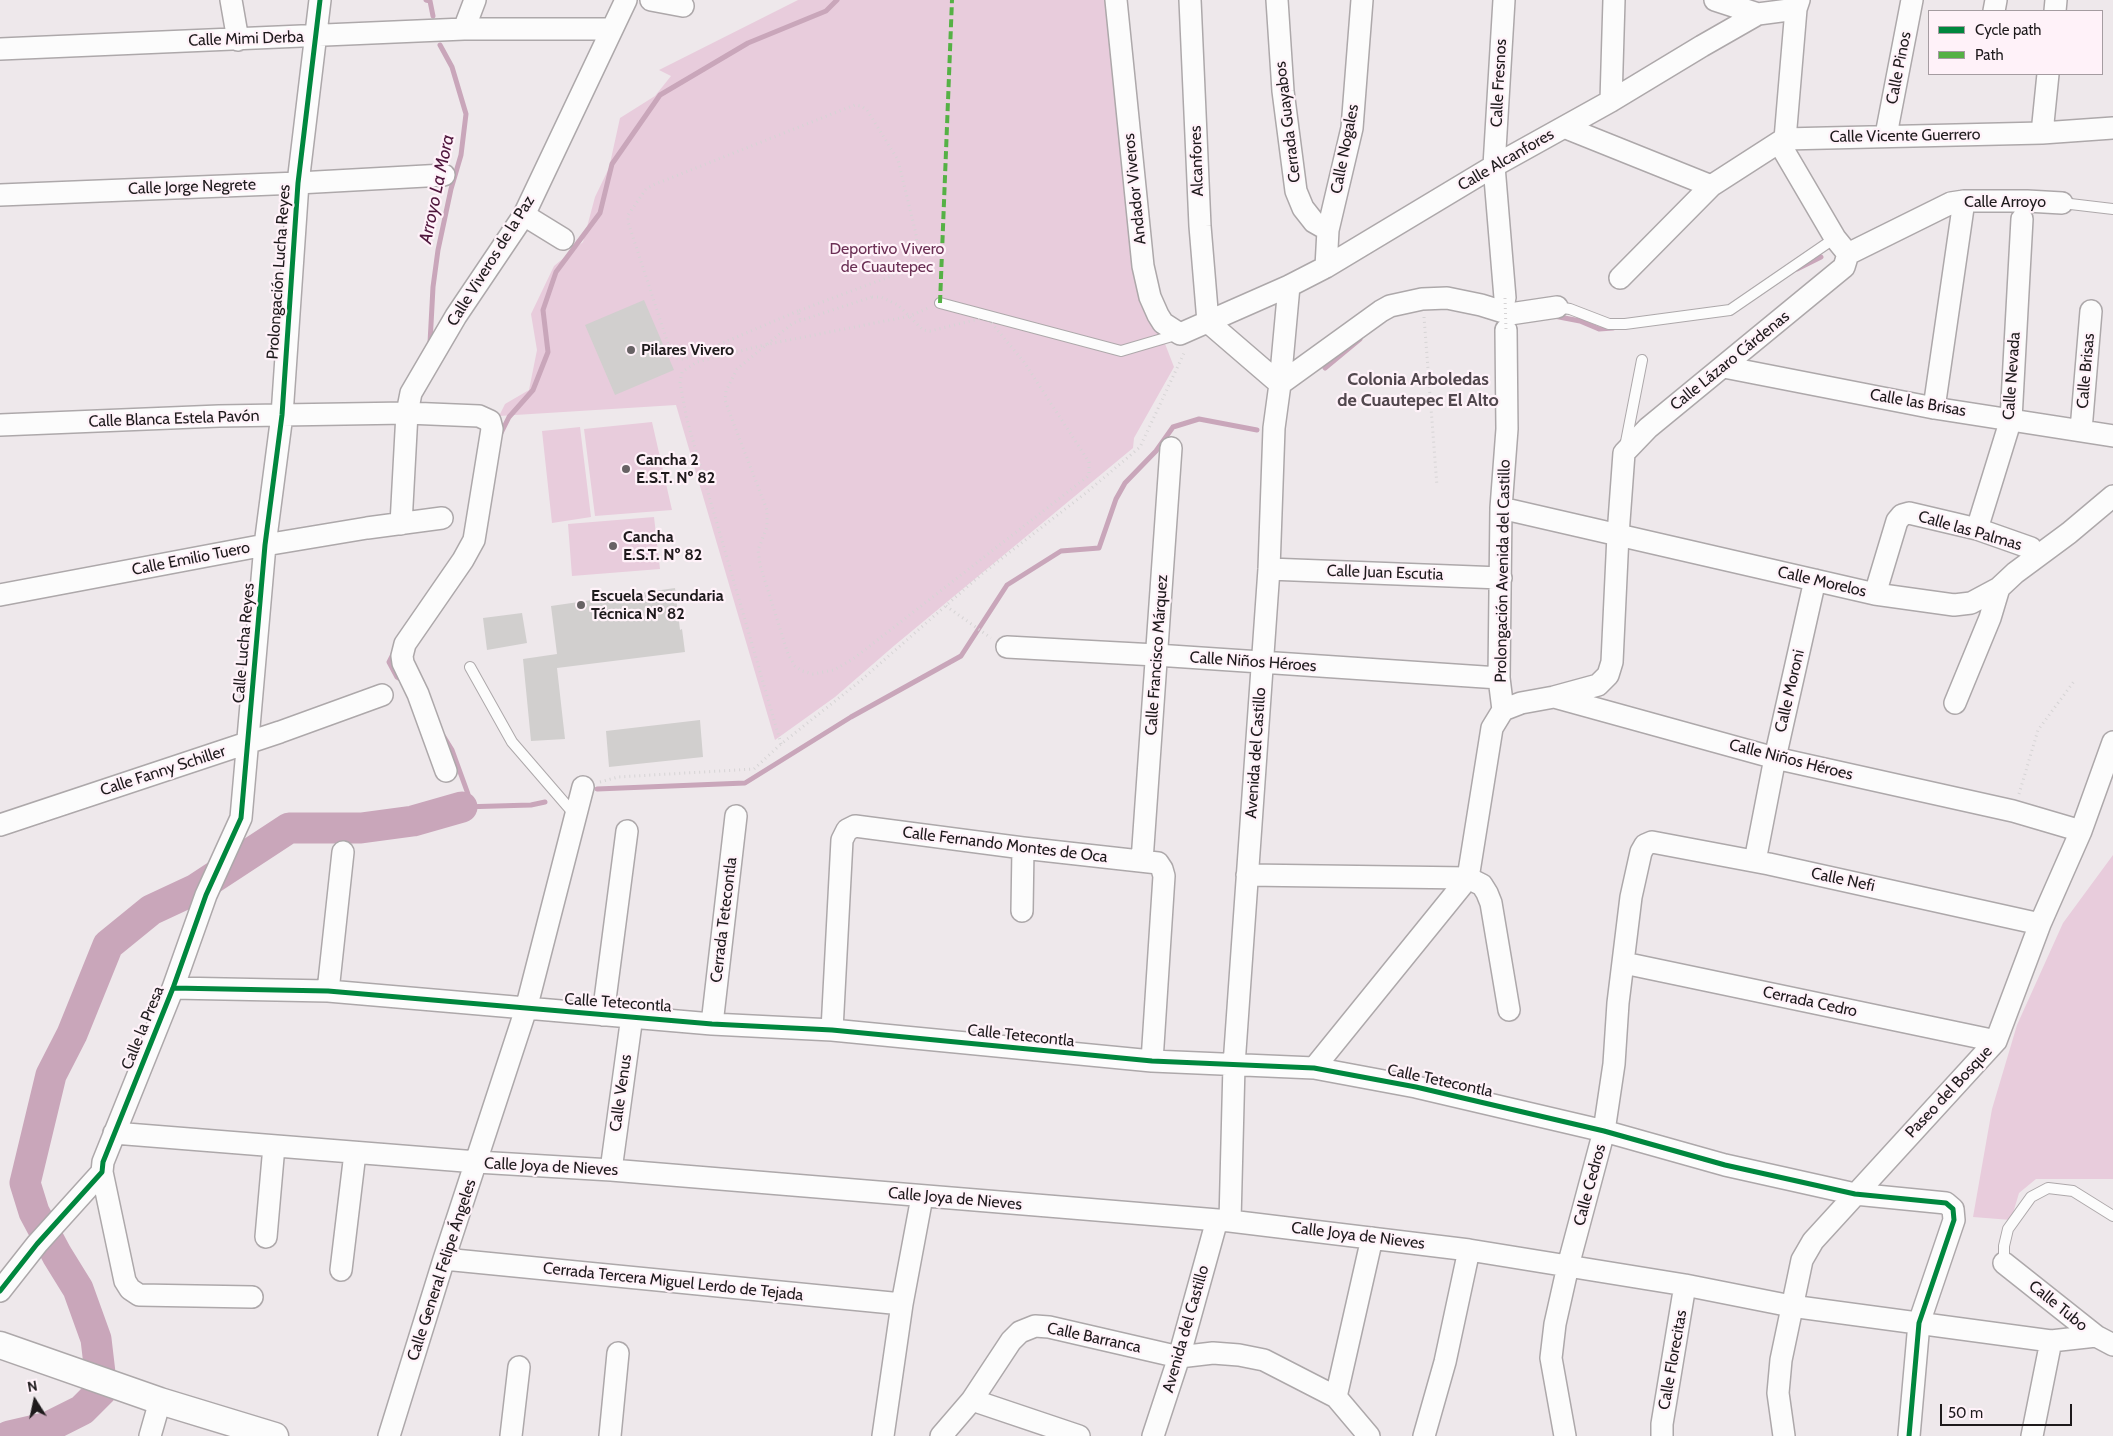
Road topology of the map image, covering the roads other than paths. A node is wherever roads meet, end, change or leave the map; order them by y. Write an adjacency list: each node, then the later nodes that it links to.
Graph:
1 (231, 0): 20 (street)
2 (320, 0): 19 (street, Prolongación Lucha Reyes)
3 (474, 0): 17 (street)
4 (626, 0): 18 (street, Calle Viveros de la Paz)
5 (651, 0): 15 (street)
6 (1116, 0): 51 (street, Andador Viveros)
7 (1190, 0): 49 (street, Alcanfores)
8 (1277, 0): 39 (street, Cerrada Guayabos)
9 (1362, 0): 39 (street, Calle Nogales)
10 (1504, 0): 29 (street, Calle Fresnos)
11 (1614, 0): 23 (street)
12 (1714, 0): 16 (street)
13 (1912, 0): 27 (street, Calle Pinos)
14 (1797, 5): 16 (street, Calle Alcanfores); 28 (street)
15 (683, 6)
16 (1758, 14): 23 (street, Calle Alcanfores)
17 (464, 29): 18 (street, Calle Mimi Derba); 19 (street, Calle Mimi Derba)
18 (611, 29): 37 (street, Calle Viveros de la Paz)
19 (316, 36): 20 (street, Calle Mimi Derba); 31 (street, Prolongación Lucha Reyes)
20 (238, 40): 21 (street, Calle Mimi Derba)
21 (0, 48)
22 (2048, 75): 26 (street)
23 (1611, 102): 24 (street, Calle Alcanfores)
24 (1564, 126): 29 (street, Calle Alcanfores); 32 (street)
25 (2113, 128): 26 (street, Calle Vicente Guerrero)
26 (2042, 133): 27 (street, Calle Vicente Guerrero)
27 (1886, 135): 28 (street, Calle Vicente Guerrero)
28 (1784, 139): 32 (street); 41 (street)
29 (1494, 166): 42 (street, Calle Alcanfores); 45 (street)
30 (444, 174): 31 (street, Calle Jorge Negrete)
31 (298, 183): 33 (street, Calle Jorge Negrete); 57 (street, Prolongación Lucha Reyes)
32 (1711, 186): 43 (street)
33 (0, 195)
34 (1964, 201): 35 (street, Calle Arroyo); 41 (street, Calle Arroyo); 55 (street)
35 (2062, 203): 36 (lane, Calle Arroyo)
36 (2113, 209)
37 (524, 215): 40 (street); 56 (street, Calle Viveros de la Paz)
38 (2022, 219): 58 (street, Calle Nevada)
39 (1328, 230): 42 (street, Calle Nogales)
40 (562, 239)
41 (1841, 246): 47 (lane); 53 (street, Calle Lázaro Cárdenas)
42 (1326, 267): 44 (street, Calle Alcanfores)
43 (1620, 278)
44 (1289, 286): 49 (street, Calle Alcanfores); 54 (street, Avenida del Castillo)
45 (1505, 298)
46 (940, 303): 51 (lane)
47 (1557, 307): 54 (street)
48 (2090, 311): 60 (street, Calle Brisas)
49 (1208, 322): 51 (street); 54 (street)
50 (1506, 330): 65 (street, Prolongación Avenida del Castillo)
51 (1180, 334)
52 (1642, 360): 63 (lane)
53 (1724, 367): 55 (street, Calle las Brisas); 63 (street, Calle Lázaro Cárdenas)
54 (1280, 384): 72 (street, Avenida del Castillo)
55 (1934, 408): 58 (street, Calle las Brisas)
56 (407, 413): 57 (street, Calle Blanca Estela Pavón); 67 (street, Calle Viveros de la Paz); 90 (street, Calle Blanca Estela Pavón)
57 (282, 415): 59 (street, Calle Blanca Estela Pavón); 70 (street, Prolongación Lucha Reyes)
58 (2011, 419): 60 (street, Calle las Brisas); 68 (street, Calle Nevada)
59 (0, 425)
60 (2081, 430): 61 (street, Calle las Brisas)
61 (2113, 436)
62 (1171, 448): 79 (street, Calle Francisco Márquez)
63 (1624, 453): 69 (street)
64 (2113, 496): 75 (street, Calle Morelos)
65 (1501, 508): 69 (street, Calle Morelos); 73 (street, Prolongación Avenida del Castillo)
66 (442, 518): 67 (street, Calle Emilio Tuero)
67 (401, 524): 70 (street, Calle Emilio Tuero)
68 (1976, 529): 71 (street, Calle las Palmas); 76 (street, Calle las Palmas)
69 (1618, 534): 74 (street, Calle Morelos); 84 (street)
70 (265, 545): 77 (street, Calle Emilio Tuero); 88 (street, Calle Lucha Reyes)
71 (2031, 548)
72 (1269, 569): 73 (street, Calle Juan Escutia); 80 (street, Avenida del Castillo)
73 (1501, 578): 82 (street, Prolongación Avenida del Castillo)
74 (1815, 580): 76 (street, Calle Morelos); 89 (street, Calle Moroni)
75 (1999, 588): 76 (street, Calle Morelos); 85 (street)
76 (1875, 594)
77 (0, 595)
78 (999, 643): 79 (street, Calle Niños Héroes)
79 (1156, 655): 80 (street, Calle Niños Héroes); 100 (street, Calle Francisco Márquez)
80 (1263, 663): 82 (street, Calle Niños Héroes); 102 (street, Avenida del Castillo)
81 (470, 667): 92 (lane)
82 (1499, 678): 86 (street, Prolongación Avenida del Castillo)
83 (382, 695): 88 (street, Calle Fanny Schiller)
84 (1554, 697): 86 (street, Calle Niños Héroes); 89 (street, Calle Niños Héroes)
85 (1955, 704)
86 (1503, 710): 103 (street)
87 (2113, 742): 96 (street, Paseo del Bosque)
88 (247, 743): 94 (street, Calle Fanny Schiller); 107 (street, Calle la Presa)
89 (1775, 758): 96 (street, Calle Niños Héroes); 101 (street, Calle Moroni)
90 (446, 772)
91 (583, 787): 92 (street, Calle General Felipe Ángeles)
92 (575, 816): 109 (street, Calle General Felipe Ángeles)
93 (736, 816): 113 (street, Cerrada Tetecontla)
94 (0, 825)
95 (627, 831): 111 (street)
96 (2081, 831): 105 (street, Paseo del Bosque)
97 (1646, 845): 101 (street, Calle Nefi); 106 (street, Calle Cedros)
98 (1023, 848): 100 (street, Calle Fernando Montes de Oca); 104 (street); 114 (street, Calle Fernando Montes de Oca)
99 (343, 852): 108 (street)
100 (1142, 861): 116 (street, Calle Fernando Montes de Oca)
101 (1754, 861): 105 (street, Calle Nefi)
102 (1246, 875): 103 (street); 117 (street, Avenida del Castillo)
103 (1468, 878): 110 (street); 118 (street)
104 (1022, 911)
105 (2040, 924): 115 (street, Paseo del Bosque)
106 (1624, 964): 115 (street, Cerrada Cedro); 119 (street, Calle Cedros)
107 (172, 988): 108 (street, Calle Tetecontla); 120 (street, Calle la Presa)
108 (328, 992): 109 (street, Calle Tetecontla)
109 (526, 1009): 111 (street, Calle Tetecontla); 123 (street, Calle General Felipe Ángeles)
110 (1509, 1010)
111 (603, 1015): 112 (street, Calle Tetecontla)
112 (632, 1016): 113 (street, Calle Tetecontla); 124 (street, Calle Venus)
113 (712, 1024): 114 (street, Calle Tetecontla)
114 (832, 1030): 116 (street, Calle Tetecontla)
115 (1996, 1041): 126 (street, Paseo del Bosque)
116 (1152, 1061): 117 (street, Calle Tetecontla)
117 (1234, 1065): 118 (street, Calle Tetecontla); 129 (street, Avenida del Castillo)
118 (1314, 1068): 119 (street, Calle Tetecontla)
119 (1604, 1131): 126 (street, Calle Tetecontla); 135 (street, Calle Cedros)
120 (114, 1134): 121 (street, Calle Joya de Nieves); 125 (street, Calle la Presa)
121 (274, 1146): 122 (street, Calle Joya de Nieves); 130 (street)
122 (355, 1154): 123 (street, Calle Joya de Nieves); 136 (street)
123 (477, 1162): 124 (street, Calle Joya de Nieves); 133 (street, Calle General Felipe Ángeles)
124 (611, 1170): 127 (street, Calle Joya de Nieves)
125 (96, 1179): 138 (street, Calle la Presa); 139 (street)
126 (1855, 1194): 141 (street, Paseo del Bosque); 142 (street, Calle Tetecontla)
127 (922, 1197): 129 (street, Calle Joya de Nieves); 140 (street)
128 (2113, 1216): 134 (lane)
129 (1223, 1220): 131 (street, Calle Joya de Nieves); 147 (street, Avenida del Castillo)
130 (266, 1237)
131 (1372, 1238): 132 (street, Calle Joya de Nieves); 149 (street)
132 (1469, 1250): 135 (street, Calle Joya de Nieves); 162 (street)
133 (444, 1259): 140 (street, Cerrada Tercera Miguel Lerdo de Tejada); 154 (street, Calle General Felipe Ángeles)
134 (2004, 1263): 144 (street, Calle Tubo)
135 (1568, 1266): 137 (street, Calle Joya de Nieves); 163 (street, Calle Cedros)
136 (341, 1270)
137 (1686, 1285): 141 (street, Calle Joya de Nieves); 164 (street, Calle Florecitas)
138 (0, 1292)
139 (252, 1297)
140 (902, 1304): 157 (street)
141 (1792, 1306): 142 (street, Calle Joya de Nieves); 165 (street, Paseo del Bosque)
142 (1919, 1323): 143 (street, Calle Joya de Nieves); 166 (street)
143 (2051, 1341): 144 (street, Calle Joya de Nieves); 167 (street)
144 (2104, 1341)
145 (0, 1345): 151 (street)
146 (618, 1353): 156 (street)
147 (1179, 1358): 149 (street); 150 (street, Calle Barranca); 160 (street, Avenida del Castillo)
148 (519, 1367): 155 (street)
149 (1336, 1397): 161 (street)
150 (972, 1400): 158 (street, Calle Barranca); 159 (street)
151 (159, 1401): 152 (street); 153 (street)
152 (150, 1436)
153 (275, 1436)
154 (389, 1436)
155 (510, 1436)
156 (610, 1436)
157 (883, 1436)
158 (941, 1436)
159 (1080, 1436)
160 (1154, 1436)
161 (1369, 1436)
162 (1424, 1436)
163 (1565, 1436)
164 (1662, 1436)
165 (1784, 1436)
166 (1909, 1436)
167 (2032, 1436)

